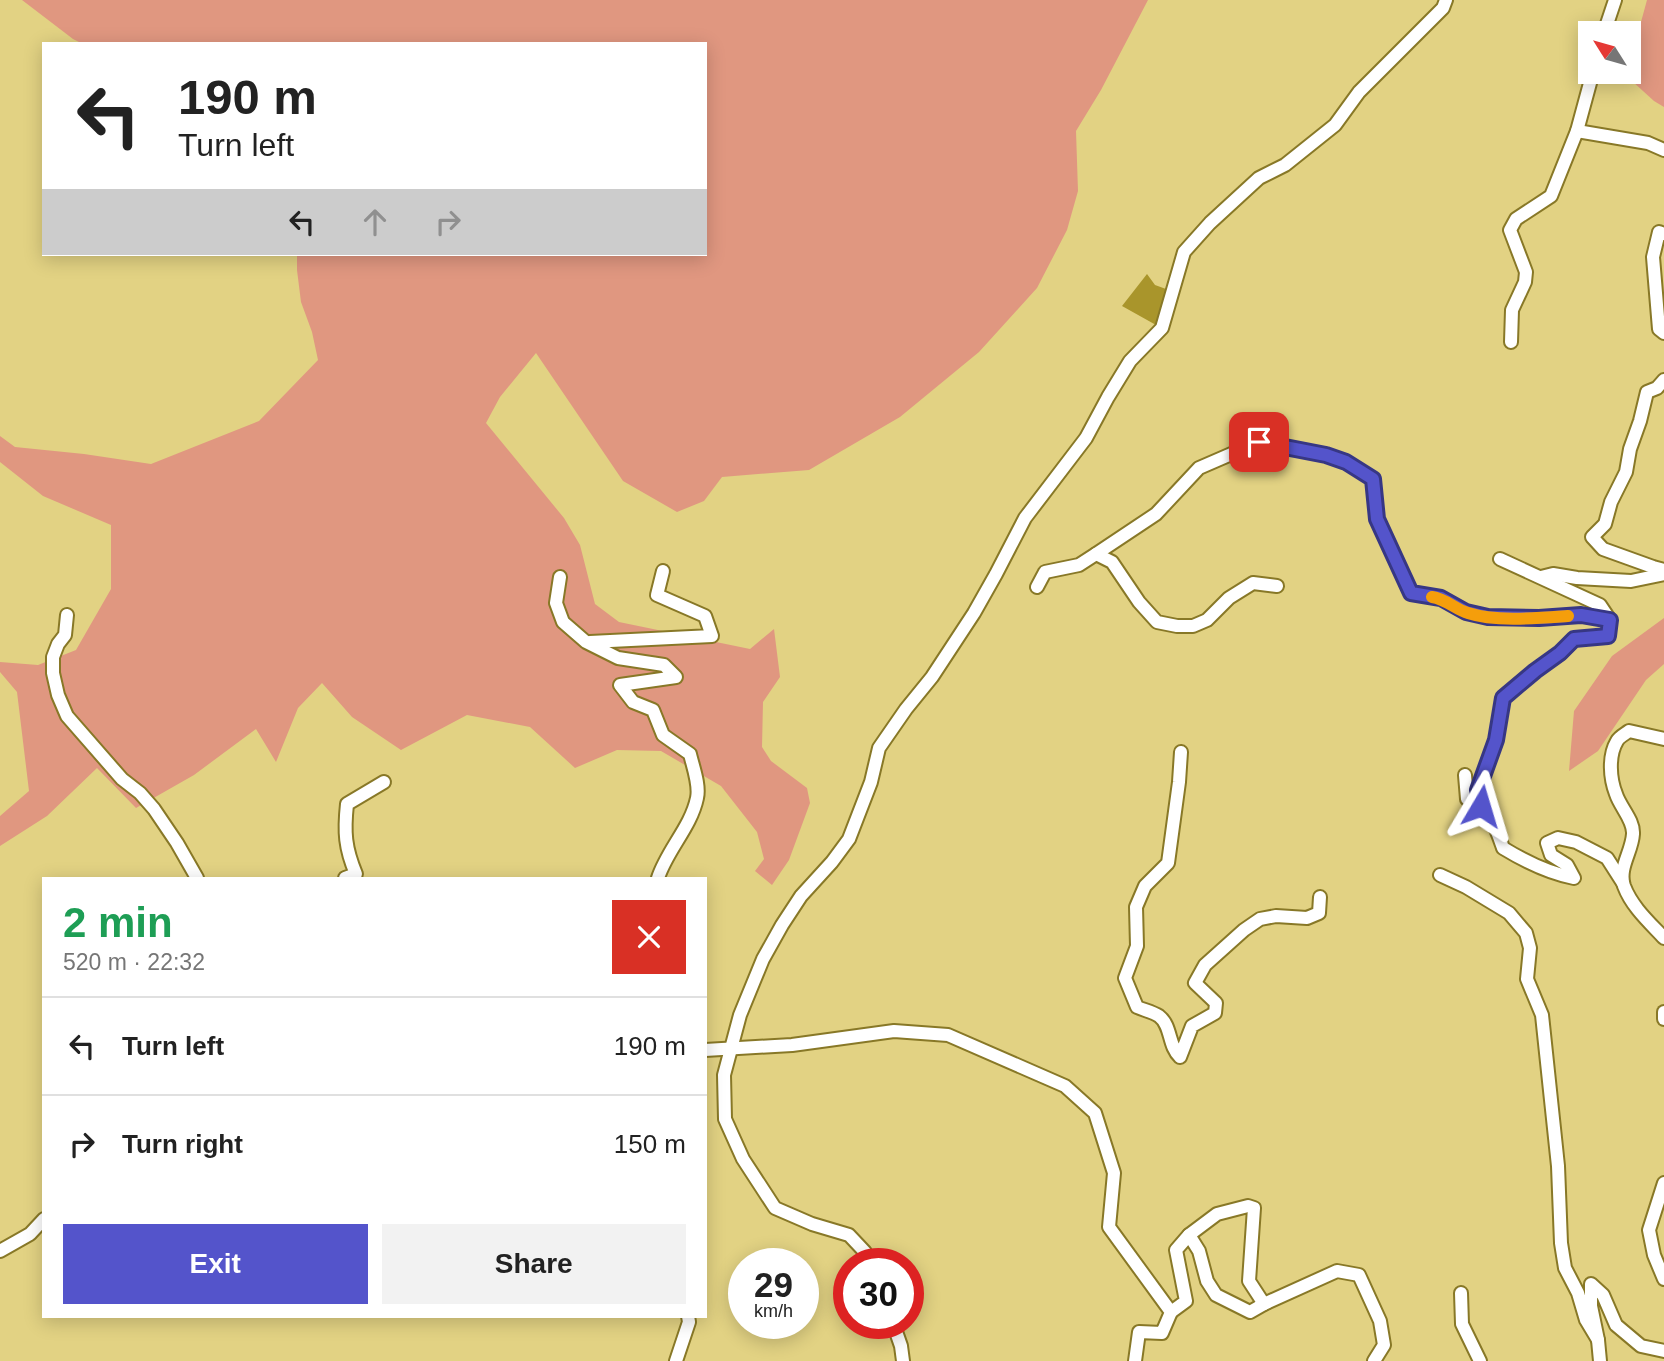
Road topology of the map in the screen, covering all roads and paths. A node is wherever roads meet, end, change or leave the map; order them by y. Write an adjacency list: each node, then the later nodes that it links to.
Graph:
1 (1446, 0): 36 (street)
2 (1615, 0): 3 (street)
3 (1608, 21)
4 (1591, 84): 5 (street)
5 (1577, 131): 6 (street); 9 (street)
6 (1664, 150)
7 (1664, 234): 8 (street)
8 (1664, 333)
9 (1511, 342)
10 (1664, 380): 14 (street)
11 (1096, 554): 17 (street); 18 (street); 20 (street)
12 (1500, 559): 16 (street)
13 (663, 572): 21 (street)
14 (1664, 572): 16 (street)
15 (560, 577): 21 (street)
16 (1541, 577): 20 (street)
17 (1277, 586)
18 (1037, 587)
19 (67, 615): 28 (street)
20 (1610, 620): 26 (street)
21 (586, 642): 30 (street)
22 (1664, 739): 31 (street)
23 (1181, 752): 32 (street)
24 (1465, 775): 26 (street)
25 (384, 782): 29 (street)
26 (1481, 806): 31 (street)
27 (1440, 875): 49 (street)
28 (196, 877)
29 (348, 877)
30 (659, 877)
31 (1623, 883): 33 (street)
32 (1320, 897)
33 (1664, 938)
34 (1664, 1013): 35 (street)
35 (1664, 1019)
36 (731, 1048): 37 (street); 41 (street); 46 (street)
37 (707, 1050)
38 (1664, 1184): 43 (street)
39 (42, 1221): 42 (street)
40 (1189, 1235): 45 (street); 45 (street); 46 (street)
41 (861, 1248)
42 (0, 1251)
43 (1664, 1279)
44 (1461, 1293): 55 (street)
45 (1264, 1304): 54 (street)
46 (1171, 1312): 53 (street)
47 (688, 1318): 51 (street)
48 (898, 1339): 52 (street)
49 (1598, 1340): 50 (street); 56 (street)
50 (1664, 1351)
51 (676, 1361)
52 (903, 1361)
53 (1135, 1361)
54 (1374, 1361)
55 (1480, 1361)
56 (1600, 1361)

